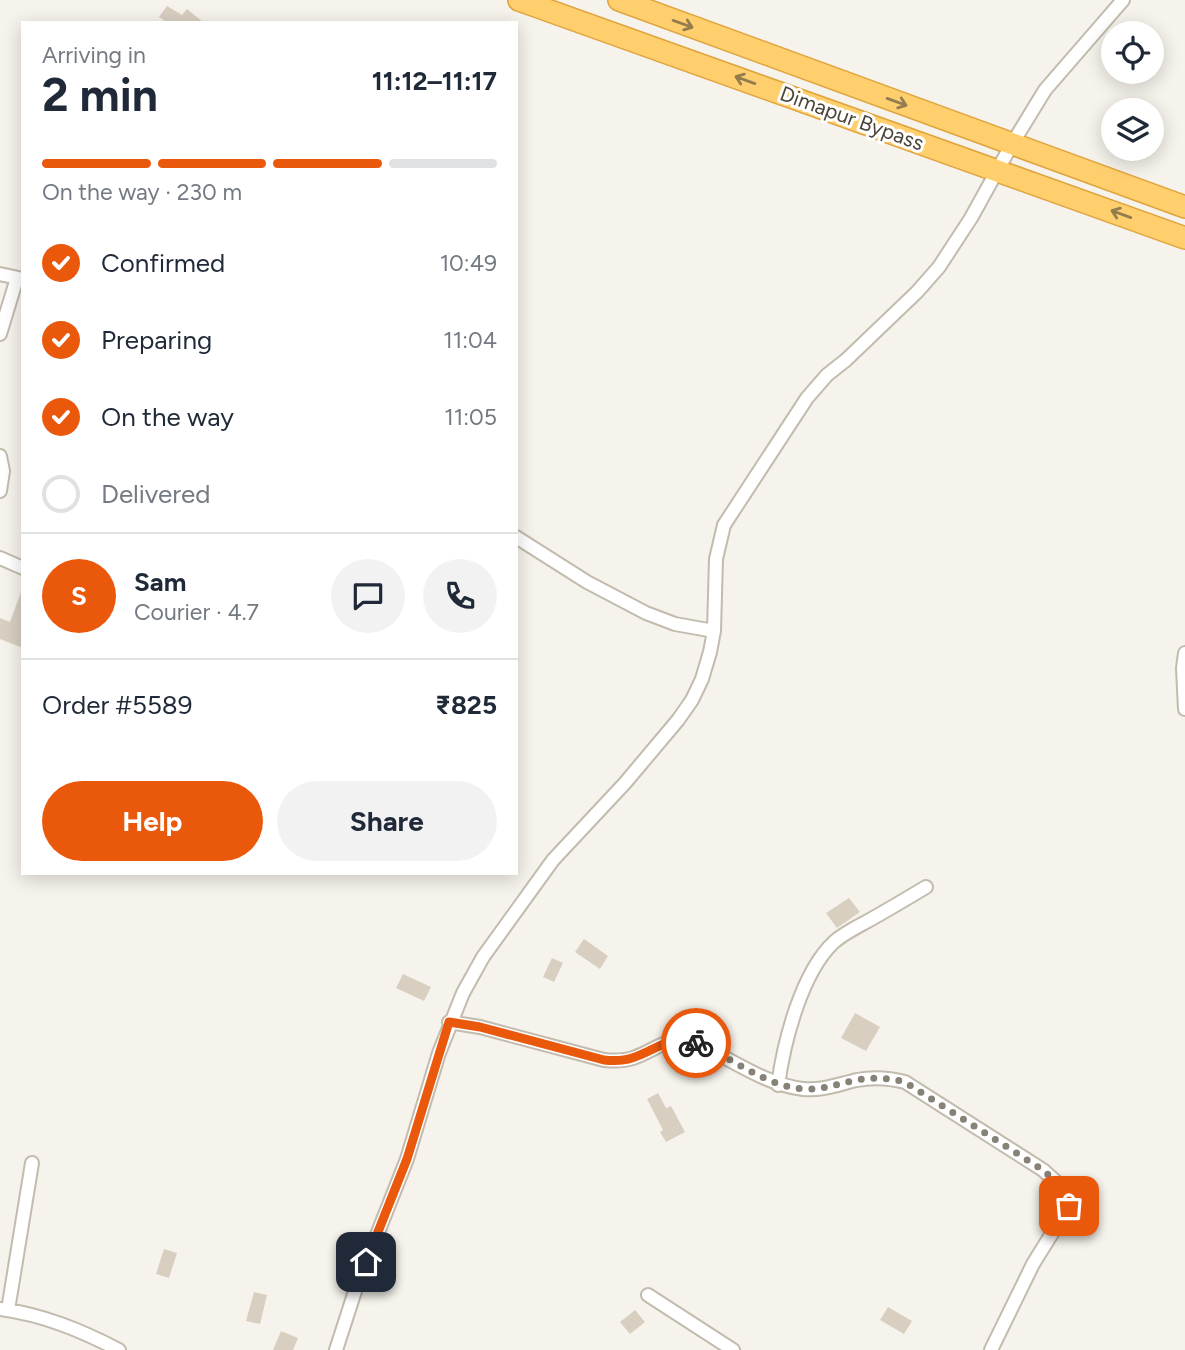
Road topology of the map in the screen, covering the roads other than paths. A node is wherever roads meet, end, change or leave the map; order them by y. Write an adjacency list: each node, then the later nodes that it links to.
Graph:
1 (519, 0): 5 (highway, Dimapur Bypass, one-way to 1)
2 (619, 0): 4 (highway, Dimapur Bypass, one-way to 4)
3 (1122, 0): 4 (street)
4 (1012, 144): 5 (street); 6 (highway, Dimapur Bypass)
5 (998, 170): 7 (highway, Dimapur Bypass, one-way to 5); 16 (street)
6 (1185, 206)
7 (1185, 237)
8 (0, 274): 9 (street)
9 (20, 278): 10 (street)
10 (0, 334)
11 (0, 456): 12 (street)
12 (0, 491)
13 (518, 538): 16 (street)
14 (0, 558): 15 (street)
15 (21, 567)
16 (714, 631): 20 (street)
17 (1185, 653): 18 (street)
18 (1185, 709)
19 (926, 887): 21 (street)
20 (449, 1022): 21 (street); 26 (street)
21 (778, 1085): 28 (street)
22 (32, 1163): 24 (street)
23 (648, 1295): 27 (street)
24 (4, 1310): 25 (street)
25 (119, 1350)
26 (336, 1350)
27 (733, 1350)
28 (991, 1350)

